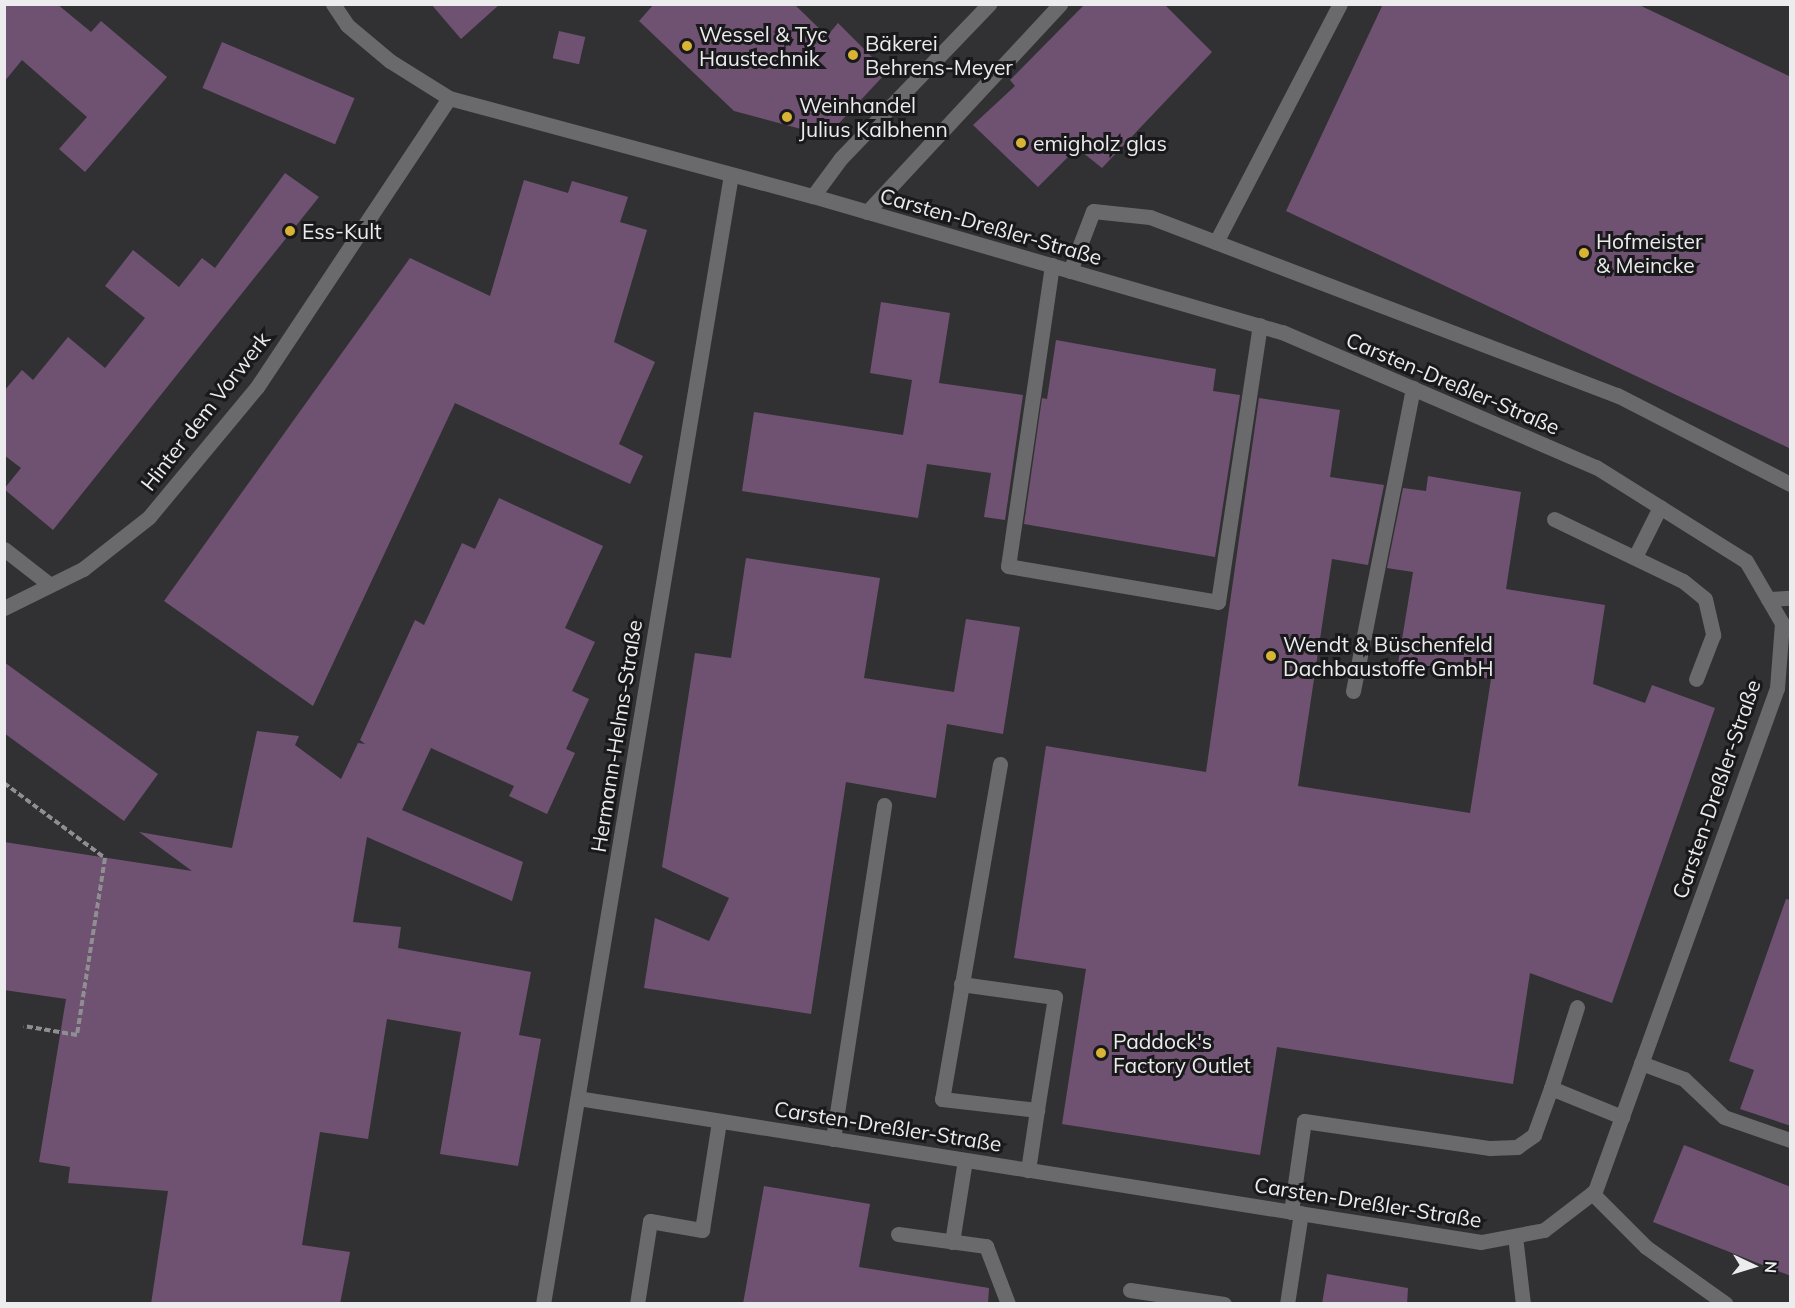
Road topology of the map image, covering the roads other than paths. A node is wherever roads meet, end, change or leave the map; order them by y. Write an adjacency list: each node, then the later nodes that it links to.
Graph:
1 (333, 4): 5 (street, Carsten-Dreßler-Straße)
2 (989, 4): 7 (street)
3 (1060, 4): 8 (street)
4 (1340, 4): 9 (street)
5 (449, 99): 6 (street, Carsten-Dreßler-Straße); 19 (street, Hinter dem Vorwerk)
6 (731, 175): 7 (street, Carsten-Dreßler-Straße); 32 (street, Hermann-Helms-Straße)
7 (813, 196): 8 (street, Carsten-Dreßler-Straße)
8 (867, 212): 10 (street, Carsten-Dreßler-Straße)
9 (1216, 242): 11 (street); 14 (street)
10 (1052, 265): 11 (street, Carsten-Dreßler-Straße); 12 (street)
11 (1070, 271): 12 (street, Carsten-Dreßler-Straße)
12 (1260, 325): 13 (street, Carsten-Dreßler-Straße)
13 (1413, 388): 15 (street, Carsten-Dreßler-Straße); 24 (street)
14 (1791, 484)
15 (1659, 507): 18 (street); 21 (street, Carsten-Dreßler-Straße)
16 (1554, 519): 18 (street)
17 (4, 549): 19 (street)
18 (1635, 557): 23 (street)
19 (50, 585): 22 (street, Hinter dem Vorwerk)
20 (1791, 598): 21 (street)
21 (1768, 599): 25 (street, Carsten-Dreßler-Straße)
22 (4, 608)
23 (1696, 678)
24 (1353, 691)
25 (1784, 691): 30 (street, Carsten-Dreßler-Straße)
26 (1000, 764): 28 (street)
27 (884, 805): 36 (street)
28 (962, 984): 33 (street); 33 (street)
29 (1577, 1007): 31 (street)
30 (1641, 1063): 34 (street, Carsten-Dreßler-Straße); 37 (street)
31 (1551, 1088): 34 (street); 41 (street)
32 (578, 1098): 35 (street, Carsten-Dreßler-Straße); 46 (street, Hermann-Helms-Straße)
33 (1037, 1110): 39 (street)
34 (1622, 1117): 40 (street, Carsten-Dreßler-Straße)
35 (719, 1121): 36 (street, Carsten-Dreßler-Straße); 47 (street)
36 (833, 1139): 38 (street, Carsten-Dreßler-Straße)
37 (1791, 1140)
38 (965, 1160): 39 (street, Carsten-Dreßler-Straße); 44 (street)
39 (1028, 1170): 41 (street, Carsten-Dreßler-Straße)
40 (1592, 1193): 43 (street, Carsten-Dreßler-Straße); 52 (street)
41 (1296, 1213): 43 (street, Carsten-Dreßler-Straße); 50 (street)
42 (898, 1234): 44 (street)
43 (1515, 1236): 51 (street)
44 (952, 1242): 48 (street)
45 (1130, 1290): 49 (street)
46 (543, 1304)
47 (637, 1304)
48 (1008, 1304)
49 (1224, 1304)
50 (1287, 1304)
51 (1523, 1304)
52 (1726, 1304)

